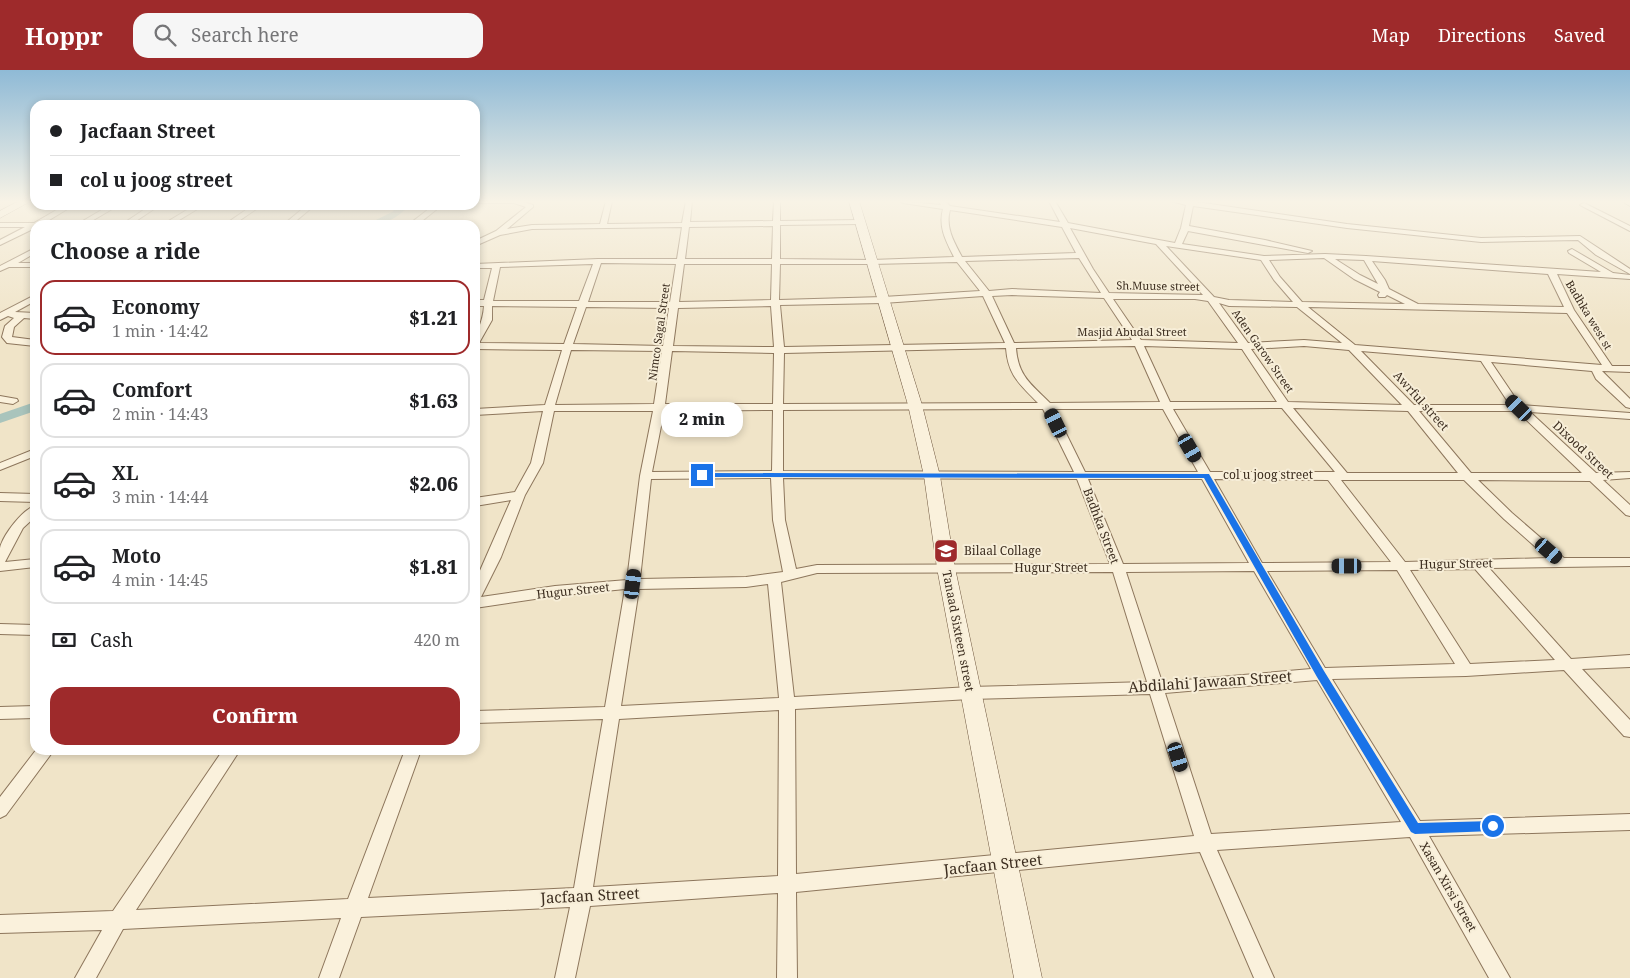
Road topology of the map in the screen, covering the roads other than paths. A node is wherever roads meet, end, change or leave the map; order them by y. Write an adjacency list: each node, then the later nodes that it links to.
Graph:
1 (682, 243): 20 (street, Nimco Sagal Street)
2 (777, 243): 19 (street)
3 (866, 243): 21 (street, Tanaad Sixteen street)
4 (951, 243): 17 (street, Badhka Street)
5 (1076, 243): 13 (street, Xasan Xirsi Street)
6 (1159, 243): 33 (street, Aden Garow Street)
7 (1161, 243): 10 (street)
8 (1272, 243): 14 (street)
9 (1587, 243): 27 (street)
10 (1178, 246): 15 (street)
11 (1572, 251): 28 (street)
12 (30, 252): 23 (street)
13 (1083, 255): 17 (street); 32 (street, Xasan Xirsi Street)
14 (1325, 256): 15 (street); 16 (street); 30 (street)
15 (1264, 258): 40 (street, Awrful street)
16 (1366, 258): 26 (street); 30 (street)
17 (960, 260): 21 (street); 31 (street, Badhka Street)
18 (598, 261): 20 (street); 25 (street); 39 (street)
19 (777, 261): 20 (street); 21 (street); 38 (street)
20 (680, 262): 41 (street, Nimco Sagal Street)
21 (872, 262): 35 (street, Tanaad Sixteen street)
22 (30, 265): 23 (street)
23 (2, 266)
24 (480, 266): 25 (street)
25 (497, 266): 37 (street)
26 (1551, 271): 28 (street); 44 (street, Badhka west st)
27 (1630, 272)
28 (1611, 276): 29 (street)
29 (1630, 276)
30 (1385, 291): 42 (street); 43 (street)
31 (986, 294): 32 (street, Sh.Muuse street); 35 (street, Sh.Muuse street); 52 (street, Badhka Street)
32 (1107, 296): 33 (street, Sh.Muuse street); 50 (street, Xasan Xirsi Street)
33 (1211, 299): 40 (street, Sh.Muuse street); 53 (street, Aden Garow Street)
34 (30, 300): 45 (street)
35 (883, 300): 38 (street, Sh.Muuse street); 57 (street, Tanaad Sixteen street)
36 (480, 303): 37 (street, Sh.Muuse street)
37 (488, 303): 39 (street, Sh.Muuse street); 48 (street)
38 (776, 303): 41 (street, Sh.Muuse street); 58 (street)
39 (581, 304): 41 (street, Sh.Muuse street); 56 (street)
40 (1300, 304): 42 (street, Sh.Muuse street); 55 (street, Awrful street)
41 (675, 305): 54 (street, Nimco Sagal Street)
42 (1362, 306): 43 (street, Sh.Muuse street)
43 (1419, 307): 44 (street, Sh.Muuse street)
44 (1570, 310): 61 (street, Badhka west st)
45 (1, 315): 46 (street)
46 (21, 316): 47 (street); 49 (street)
47 (30, 316)
48 (480, 327)
49 (30, 343)
50 (1138, 343): 52 (street, Masjid Abudal Street); 53 (street, Masjid Abudal Street); 70 (street, Xasan Xirsi Street)
51 (480, 346): 56 (street, Masjid Abudal Street)
52 (1011, 346): 57 (street, Masjid Abudal Street); 68 (street, Badhka Street)
53 (1245, 346): 55 (street, Masjid Abudal Street); 66 (street, Aden Garow Street)
54 (668, 347): 56 (street, Masjid Abudal Street); 58 (street, Masjid Abudal Street); 69 (street, Nimco Sagal Street)
55 (1352, 347): 59 (street, Masjid Abudal Street); 73 (street, Awrful street)
56 (567, 348): 71 (street)
57 (897, 348): 58 (street, Masjid Abudal Street); 65 (street, Tanaad Sixteen street)
58 (779, 350): 72 (street)
59 (1484, 359): 60 (street, Masjid Abudal Street); 74 (street, Dixood Street)
60 (1595, 368): 61 (street, Masjid Abudal Street); 67 (street)
61 (1609, 369): 62 (street, Masjid Abudal Street)
62 (1630, 369)
63 (0, 399): 64 (street)
64 (13, 401)
65 (915, 405): 68 (street); 72 (street); 85 (street, Tanaad Sixteen street)
66 (1285, 405): 70 (street); 73 (street); 82 (street, Aden Garow Street)
67 (1630, 405)
68 (1047, 406): 70 (street); 80 (street, Badhka Street)
69 (660, 407): 71 (street); 72 (street); 84 (street, Nimco Sagal Street)
70 (1167, 407): 81 (street, Xasan Xirsi Street)
71 (549, 408): 75 (street); 88 (street)
72 (778, 408): 79 (street)
73 (1411, 408): 74 (street); 86 (street, Awrful street)
74 (1519, 408): 76 (street); 87 (street, Dixood Street)
75 (480, 412)
76 (1630, 416)
77 (30, 454): 78 (street)
78 (0, 467)
79 (777, 474): 84 (street, col u joog street); 85 (street, col u joog street); 104 (street)
80 (1082, 475): 81 (street, col u joog street); 85 (street, col u joog street); 103 (street, Badhka Street)
81 (1206, 475): 82 (street, col u joog street); 99 (street, Xasan Xirsi Street)
82 (1337, 475): 86 (street, col u joog street); 100 (street, Aden Garow Street)
83 (1630, 475): 87 (street, col u joog street)
84 (646, 476): 106 (street, Nimco Sagal Street)
85 (932, 476): 102 (street, Tanaad Sixteen street)
86 (1467, 476): 87 (street, col u joog street); 95 (street, Awrful street)
87 (1591, 477): 92 (street, Dixood Street)
88 (519, 495): 91 (street); 107 (street)
89 (0, 497): 90 (street)
90 (30, 498)
91 (480, 501)
92 (1630, 512)
93 (30, 515): 94 (street)
94 (0, 559)
95 (1561, 562): 96 (street, Hugur Street); 98 (street, Hugur Street)
96 (1630, 562)
97 (30, 564): 101 (street)
98 (1478, 564): 100 (street, Hugur Street); 112 (street)
99 (1258, 566): 100 (street, Hugur Street); 103 (street, Hugur Street); 114 (street, Xasan Xirsi Street)
100 (1401, 566): 113 (street, Aden Garow Street)
101 (0, 567)
102 (946, 568): 103 (street, Hugur Street); 104 (street, Hugur Street); 116 (street, Tanaad Sixteen street)
103 (1118, 568): 115 (street, Badhka Street)
104 (790, 574): 105 (street, Hugur Street)
105 (774, 579): 106 (street, Hugur Street); 117 (street)
106 (633, 584): 108 (street, Hugur Street); 120 (street, Nimco Sagal Street)
107 (480, 586)
108 (480, 602)
109 (0, 628): 110 (street)
110 (30, 630)
111 (1630, 661): 112 (street, Abdilahi Jawaan Street)
112 (1566, 664): 113 (street, Abdilahi Jawaan Street); 122 (street)
113 (1466, 670): 114 (street, Abdilahi Jawaan Street)
114 (1320, 674): 115 (street, Abdilahi Jawaan Street); 128 (street, Xasan Xirsi Street)
115 (1155, 688): 116 (street, Abdilahi Jawaan Street); 129 (street, Badhka Street)
116 (970, 693): 117 (street, Abdilahi Jawaan Street); 130 (street, Tanaad Sixteen street)
117 (787, 703): 120 (street, Abdilahi Jawaan Street); 131 (street)
118 (30, 712): 119 (street)
119 (0, 713)
120 (611, 713): 121 (street, Abdilahi Jawaan Street); 132 (street, Nimco Sagal Street)
121 (480, 717)
122 (1630, 731)
123 (42, 755): 126 (street)
124 (229, 755): 134 (street)
125 (411, 755): 133 (street)
126 (0, 810)
127 (1630, 822): 128 (street, Jacfaan Street)
128 (1415, 828): 129 (street, Jacfaan Street); 142 (street, Xasan Xirsi Street)
129 (1205, 843): 130 (street, Jacfaan Street); 141 (street, Badhka Street)
130 (1005, 864): 131 (street, Jacfaan Street); 140 (street, Tanaad Sixteen street)
131 (787, 884): 132 (street, Jacfaan Street); 139 (street)
132 (582, 897): 133 (street, Jacfaan Street); 138 (street, Nimco Sagal Street)
133 (357, 907): 134 (street, Jacfaan Street); 137 (street)
134 (118, 920): 135 (street, Jacfaan Street); 136 (street)
135 (0, 924)
136 (85, 978)
137 (329, 978)
138 (566, 978)
139 (787, 978)
140 (1028, 978)
141 (1264, 978)
142 (1500, 978)

